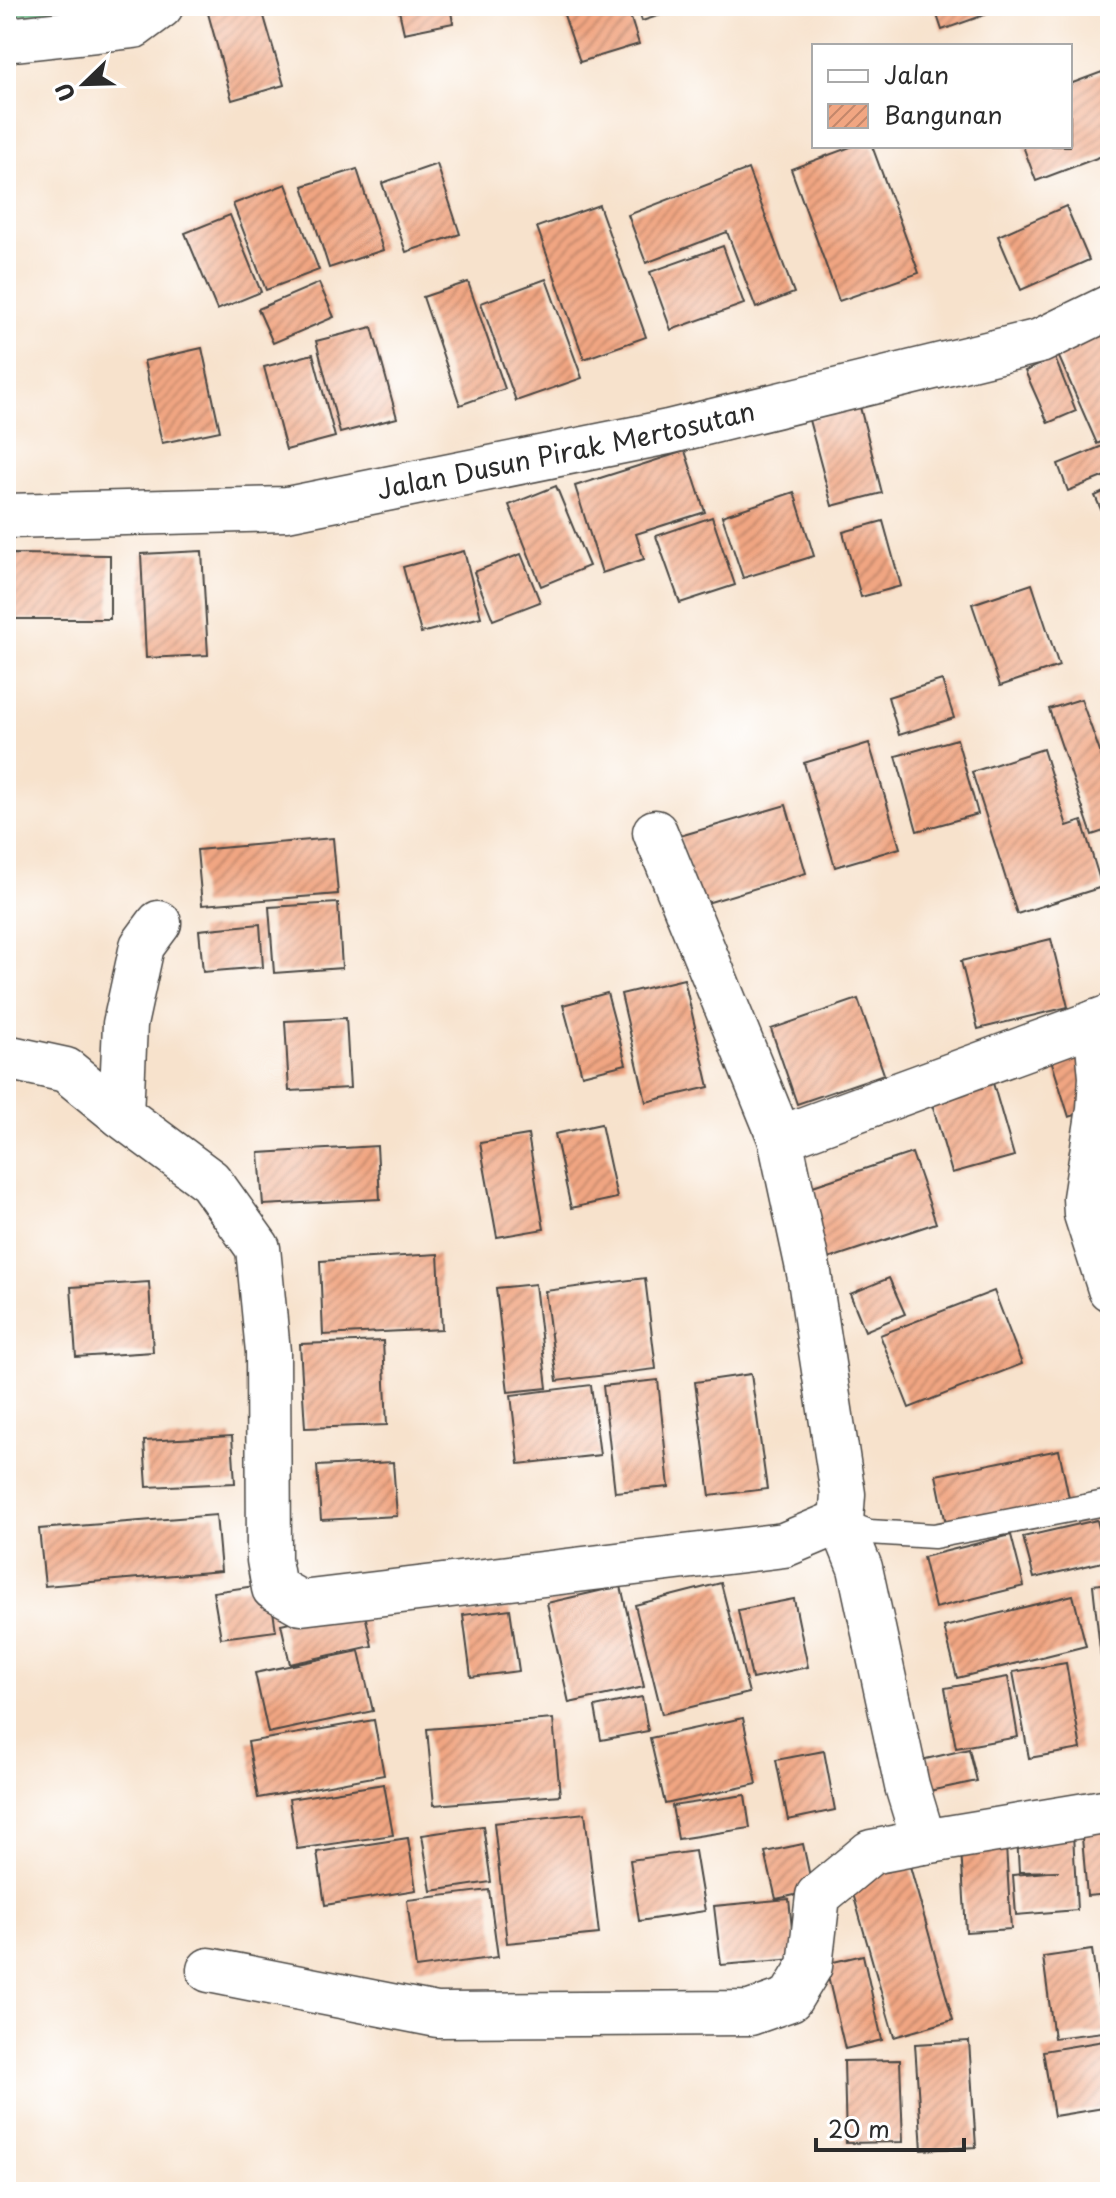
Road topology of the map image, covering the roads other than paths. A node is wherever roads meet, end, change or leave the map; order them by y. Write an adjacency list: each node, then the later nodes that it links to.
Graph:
1 (161, 6): 2 (street)
2 (6, 40)
3 (1110, 307): 4 (street, Jalan Dusun Pirak Mertosutan)
4 (6, 516)
5 (655, 832): 10 (street)
6 (159, 923): 9 (street)
7 (1103, 1020): 10 (street); 11 (street)
8 (6, 1057): 9 (street)
9 (121, 1115): 13 (street)
10 (780, 1138): 13 (street)
11 (1110, 1289)
12 (1110, 1502): 13 (lane)
13 (841, 1521): 15 (street)
14 (1110, 1811): 15 (street)
15 (924, 1842): 16 (street)
16 (209, 1970)

